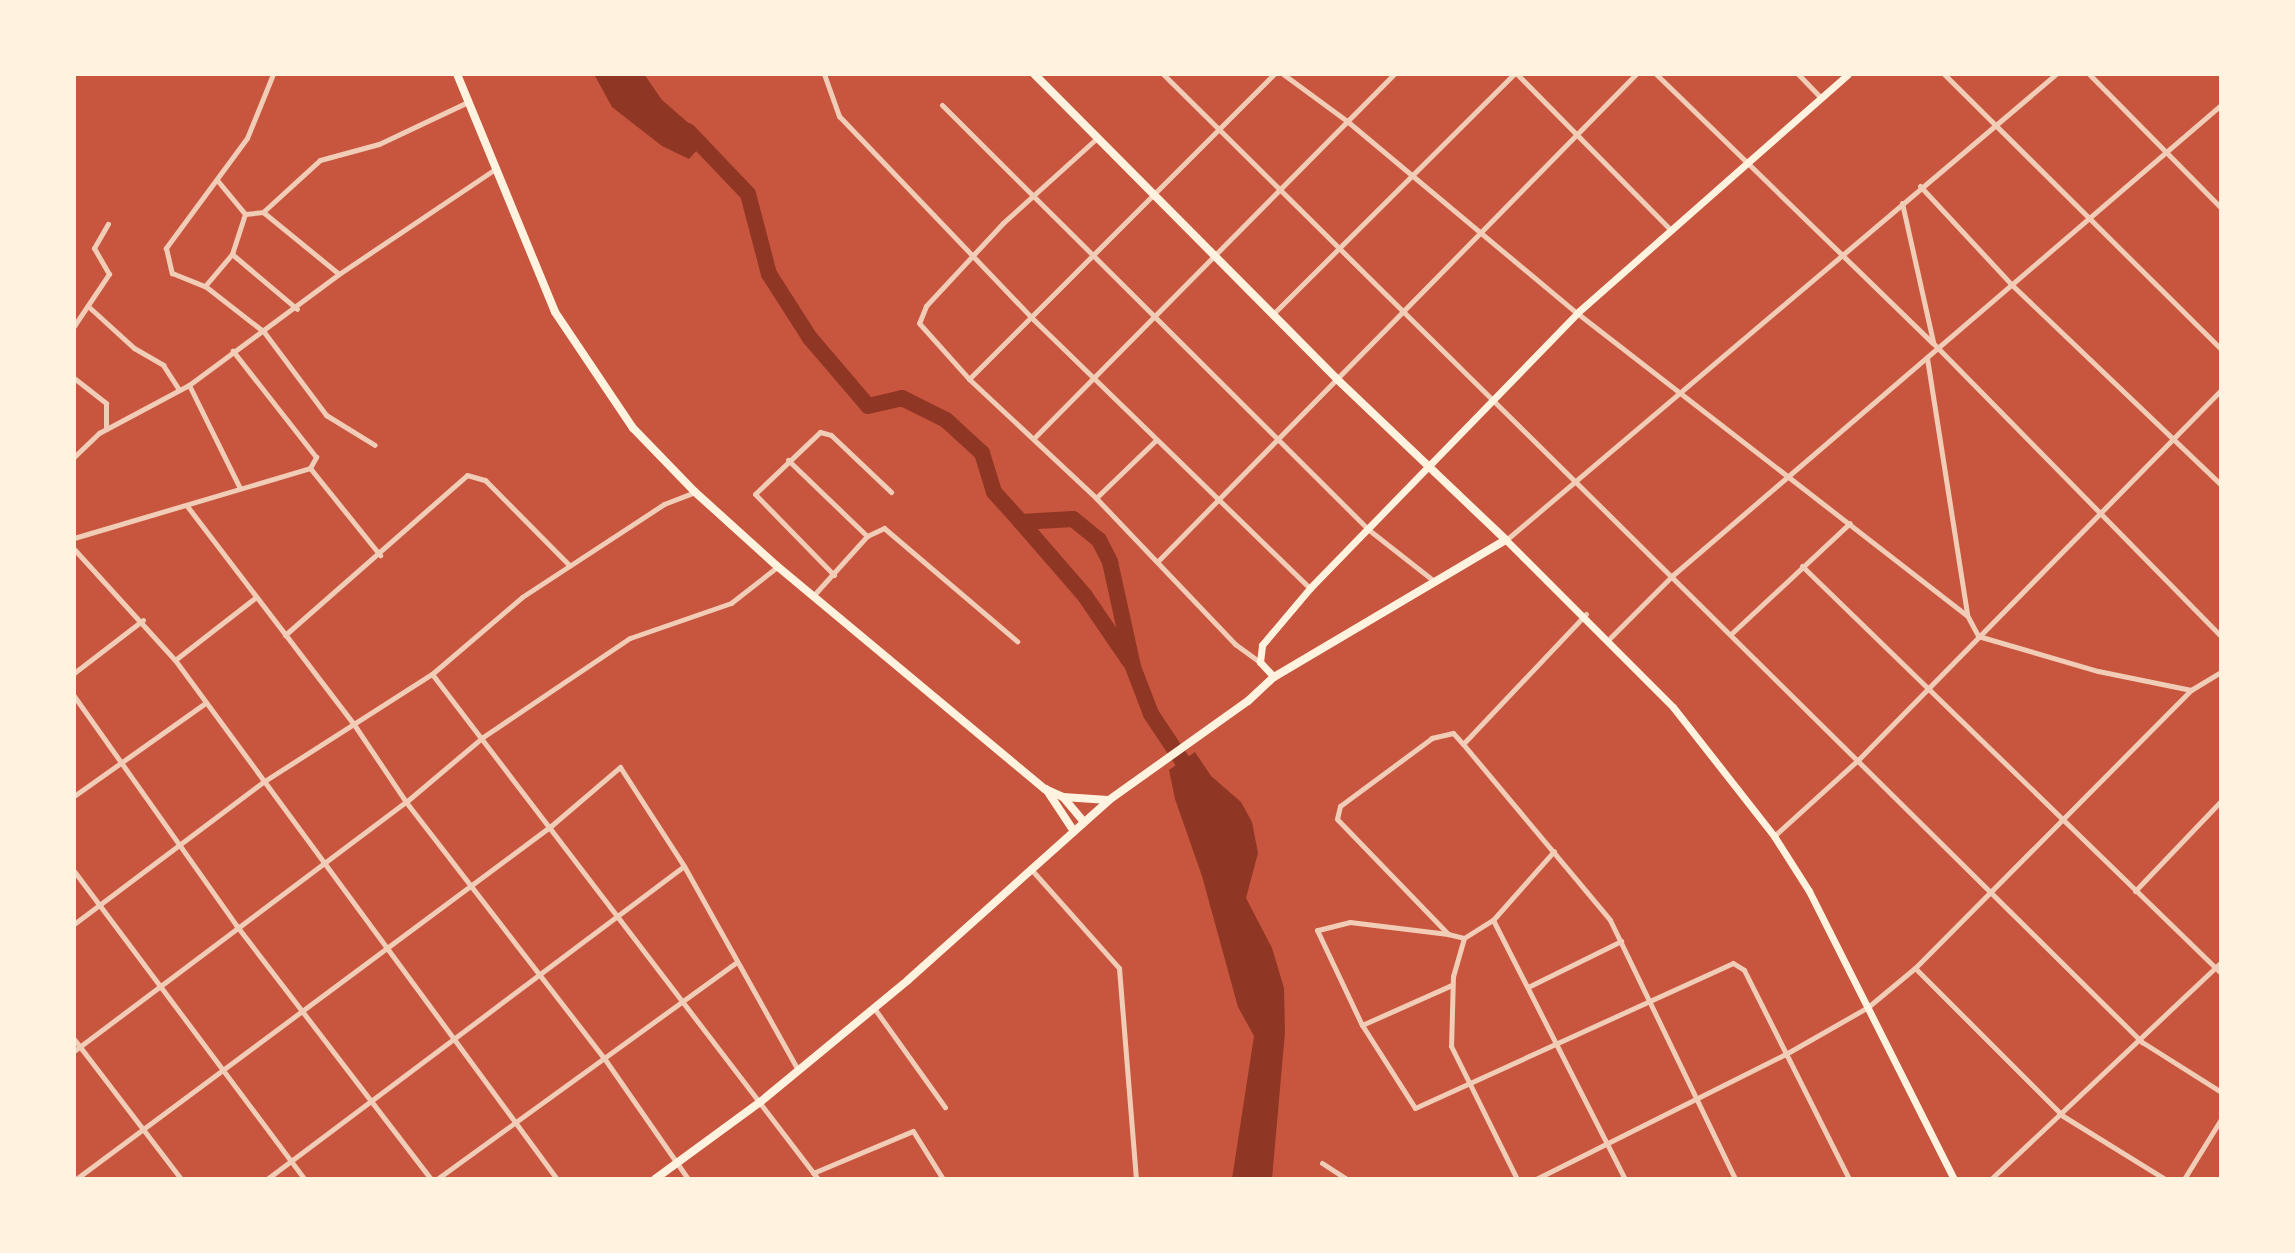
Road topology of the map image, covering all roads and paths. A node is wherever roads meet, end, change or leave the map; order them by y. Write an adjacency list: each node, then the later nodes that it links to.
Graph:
1 (273, 74): 30 (street)
2 (457, 74): 18 (main road)
3 (824, 74): 46 (street)
4 (1034, 74): 25 (main road)
5 (1163, 74): 23 (street)
6 (1274, 74): 23 (street)
7 (1283, 74): 21 (street)
8 (1394, 74): 21 (street)
9 (1515, 74): 24 (street); 29 (street)
10 (1636, 74): 24 (street)
11 (1656, 74): 27 (street)
12 (1798, 74): 17 (street)
13 (1848, 74): 17 (main road)
14 (1944, 74): 22 (street)
15 (2056, 74): 22 (street)
16 (2089, 74): 26 (street)
17 (1821, 98): 27 (main road)
18 (469, 101): 28 (main road); 37 (street)
19 (942, 105): 33 (street)
20 (2221, 105): 26 (street)
21 (1347, 121): 29 (street); 32 (street)
22 (1992, 124): 31 (street); 39 (street)
23 (1217, 132): 32 (street); 34 (street)
24 (1575, 136): 41 (street); 42 (street)
25 (1097, 138): 33 (street); 34 (main road)
26 (2166, 153): 36 (street); 39 (street)
27 (1746, 162): 41 (main road); 47 (street)
28 (497, 167): 49 (street); 89 (main road)
29 (1413, 176): 42 (street); 43 (street)
30 (217, 180): 38 (street); 51 (street)
31 (1920, 186): 35 (street); 50 (street)
32 (1278, 189): 43 (street); 45 (street)
33 (1033, 195): 46 (street); 48 (street)
34 (1152, 195): 45 (main road); 48 (street)
35 (1902, 202): 47 (street); 61 (street)
36 (2221, 208)
37 (263, 212): 38 (street); 49 (street)
38 (245, 214): 44 (street)
39 (2091, 215): 50 (street); 63 (street)
40 (108, 224): 52 (street)
41 (1671, 230): 56 (main road)
42 (1483, 231): 55 (street); 56 (street)
43 (1342, 250): 54 (street); 55 (street)
44 (232, 254): 51 (street); 53 (street)
45 (1215, 256): 54 (main road); 57 (street)
46 (973, 257): 58 (street); 68 (street)
47 (1841, 258): 61 (street); 73 (street)
48 (1092, 259): 57 (street); 58 (street)
49 (339, 274): 53 (street)
50 (2012, 285): 62 (street); 77 (street)
51 (205, 286): 60 (street)
52 (89, 307): 59 (street); 71 (street)
53 (297, 309): 60 (street)
54 (1274, 313): 69 (main road)
55 (1401, 313): 69 (street); 74 (street)
56 (1577, 313): 73 (street); 74 (main road)
57 (1152, 318): 66 (street); 78 (street)
58 (1034, 320): 66 (street); 68 (street)
59 (74, 326)
60 (264, 332): 64 (street); 80 (street)
61 (1933, 343): 62 (street)
62 (1939, 349): 65 (street); 94 (street)
63 (2221, 349)
64 (233, 351): 70 (street); 83 (street)
65 (1927, 358): 85 (street); 113 (street)
66 (1096, 375): 76 (street); 79 (street)
67 (74, 378): 75 (street)
68 (969, 379): 76 (street)
69 (1337, 379): 78 (street); 84 (main road)
70 (189, 385): 71 (street); 88 (street)
71 (178, 388): 75 (street)
72 (2221, 390): 77 (street)
73 (1679, 391): 85 (street); 86 (street)
74 (1491, 401): 84 (main road); 86 (street)
75 (106, 430): 81 (street)
76 (1034, 438): 91 (street)
77 (2175, 439): 87 (street); 94 (street)
78 (1276, 440): 92 (street); 96 (street)
79 (1155, 441): 91 (street); 92 (street)
80 (375, 445)
81 (74, 457)
82 (788, 460): 90 (street); 97 (street); 106 (street)
83 (310, 468): 88 (street); 101 (street)
84 (1432, 468): 96 (main road); 99 (main road)
85 (1792, 478): 95 (street); 107 (street)
86 (1579, 482): 99 (street); 107 (street)
87 (2221, 485)
88 (239, 486): 93 (street)
89 (695, 492): 103 (street); 104 (main road)
90 (891, 492)
91 (1096, 498): 102 (street)
92 (1217, 501): 102 (street); 109 (street)
93 (187, 506): 98 (street); 111 (street)
94 (2100, 513): 117 (street); 118 (street)
95 (1850, 523): 105 (street); 113 (street)
96 (1369, 530): 108 (street); 109 (main road)
97 (867, 536): 106 (street); 120 (street)
98 (74, 538)
99 (1506, 540): 108 (main road); 112 (main road)
100 (74, 549): 114 (street)
101 (380, 555): 103 (street); 116 (street)
102 (1158, 561): 122 (street)
103 (569, 565): 125 (street)
104 (777, 566): 110 (main road); 132 (street)
105 (1802, 566): 115 (street); 127 (street)
106 (834, 575): 110 (street)
107 (1673, 575): 115 (street); 119 (street)
108 (1434, 581): 126 (main road)
109 (1310, 588): 122 (main road)
110 (813, 596): 137 (main road)
111 (255, 598): 116 (street); 121 (street)
112 (1586, 614): 119 (main road); 133 (street)
113 (1967, 615): 117 (street)
114 (143, 620): 121 (street); 124 (street)
115 (1732, 633): 134 (street)
116 (285, 635): 131 (street)
117 (1978, 636): 127 (street); 128 (street)
118 (2221, 636)
119 (1610, 638): 147 (main road)
120 (1017, 641)
121 (175, 660): 130 (street)
122 (1260, 662): 126 (main road)
123 (2221, 672): 128 (street)
124 (74, 673)
125 (432, 674): 131 (street); 132 (street)
126 (1274, 677): 140 (main road)
127 (1928, 687): 134 (street); 143 (street)
128 (2191, 690): 143 (street)
129 (74, 696): 135 (street)
130 (204, 704): 135 (street); 136 (street)
131 (353, 723): 136 (street); 142 (street)
132 (483, 737): 142 (street); 145 (street)
133 (1463, 744): 149 (street); 162 (street)
134 (1859, 759): 147 (street); 155 (street)
135 (120, 760): 138 (street); 148 (street)
136 (263, 782): 148 (street); 150 (street)
137 (1045, 789): 139 (main road); 146 (main road)
138 (74, 796)
139 (1063, 797): 140 (main road); 144 (main road)
140 (1109, 800): 144 (main road)
141 (2221, 801): 156 (street)
142 (406, 802): 150 (street); 154 (street)
143 (2061, 819): 155 (street); 156 (street)
144 (1083, 821): 146 (main road)
145 (551, 826): 151 (street); 154 (street); 158 (street)
146 (1073, 830): 152 (main road)
147 (1774, 836): 177 (main road)
148 (183, 845): 157 (street); 161 (street)
149 (1554, 851): 159 (street); 164 (street)
150 (320, 862): 161 (street); 165 (street)
151 (684, 866): 158 (street); 167 (street)
152 (1030, 868): 178 (main road); 216 (street)
153 (74, 871): 157 (street)
154 (472, 885): 165 (street); 171 (street)
155 (1991, 890): 168 (street); 184 (street)
156 (2135, 891): 169 (street)
157 (99, 906): 160 (street); 173 (street)
158 (616, 915): 171 (street); 175 (street)
159 (1493, 920): 163 (street); 174 (street)
160 (74, 924)
161 (236, 925): 173 (street); 179 (street)
162 (1448, 934): 163 (street); 180 (street)
163 (1464, 938): 172 (street)
164 (1621, 941): 174 (street); 176 (street)
165 (388, 948): 179 (street); 181 (street)
166 (2221, 962): 169 (street)
167 (735, 963): 175 (street); 189 (street)
168 (1915, 968): 177 (street); 197 (street)
169 (2214, 969): 170 (street); 184 (street)
170 (2221, 973)
171 (539, 975): 181 (street); 188 (street)
172 (1452, 985): 180 (street); 191 (street)
173 (157, 986): 185 (street); 190 (street)
174 (1528, 987): 183 (street)
175 (681, 999): 188 (street); 195 (street)
176 (1648, 1001): 183 (street); 187 (street); 193 (street)
177 (1868, 1007): 187 (street); 223 (main road)
178 (874, 1008): 189 (main road); 196 (street)
179 (303, 1014): 190 (street); 194 (street)
180 (1362, 1025): 191 (street)
181 (453, 1037): 194 (street); 199 (street)
182 (74, 1039): 185 (street)
183 (1555, 1042): 191 (street); 201 (street)
184 (2142, 1042): 192 (street); 197 (street)
185 (80, 1047): 186 (street); 200 (street)
186 (74, 1051)
187 (1784, 1055): 193 (street); 222 (street)
188 (604, 1058): 199 (street); 204 (street)
189 (798, 1070): 195 (main road)
190 (223, 1072): 200 (street); 202 (street)
191 (1467, 1087): 218 (street)
192 (2221, 1092)
193 (1695, 1101): 201 (street); 221 (street)
194 (372, 1102): 202 (street); 210 (street)
195 (759, 1103): 204 (main road); 205 (street)
196 (945, 1107)
197 (2063, 1116): 224 (street); 225 (street)
198 (2221, 1119): 226 (street)
199 (516, 1123): 210 (street); 211 (street)
200 (142, 1129): 206 (street); 207 (street)
201 (1604, 1142): 219 (street); 220 (street)
202 (290, 1161): 208 (street); 209 (street)
203 (1322, 1163): 217 (street)
204 (676, 1164): 212 (main road); 213 (street)
205 (813, 1173): 214 (street); 215 (street)
206 (76, 1179)
207 (181, 1179)
208 (267, 1179)
209 (304, 1179)
210 (434, 1179)
211 (557, 1179)
212 (655, 1179)
213 (688, 1179)
214 (818, 1179)
215 (943, 1179)
216 (1136, 1179)
217 (1347, 1179)
218 (1517, 1179)
219 (1536, 1179)
220 (1625, 1179)
221 (1735, 1179)
222 (1849, 1179)
223 (1954, 1179)
224 (1991, 1179)
225 (2165, 1179)
226 (2184, 1179)

